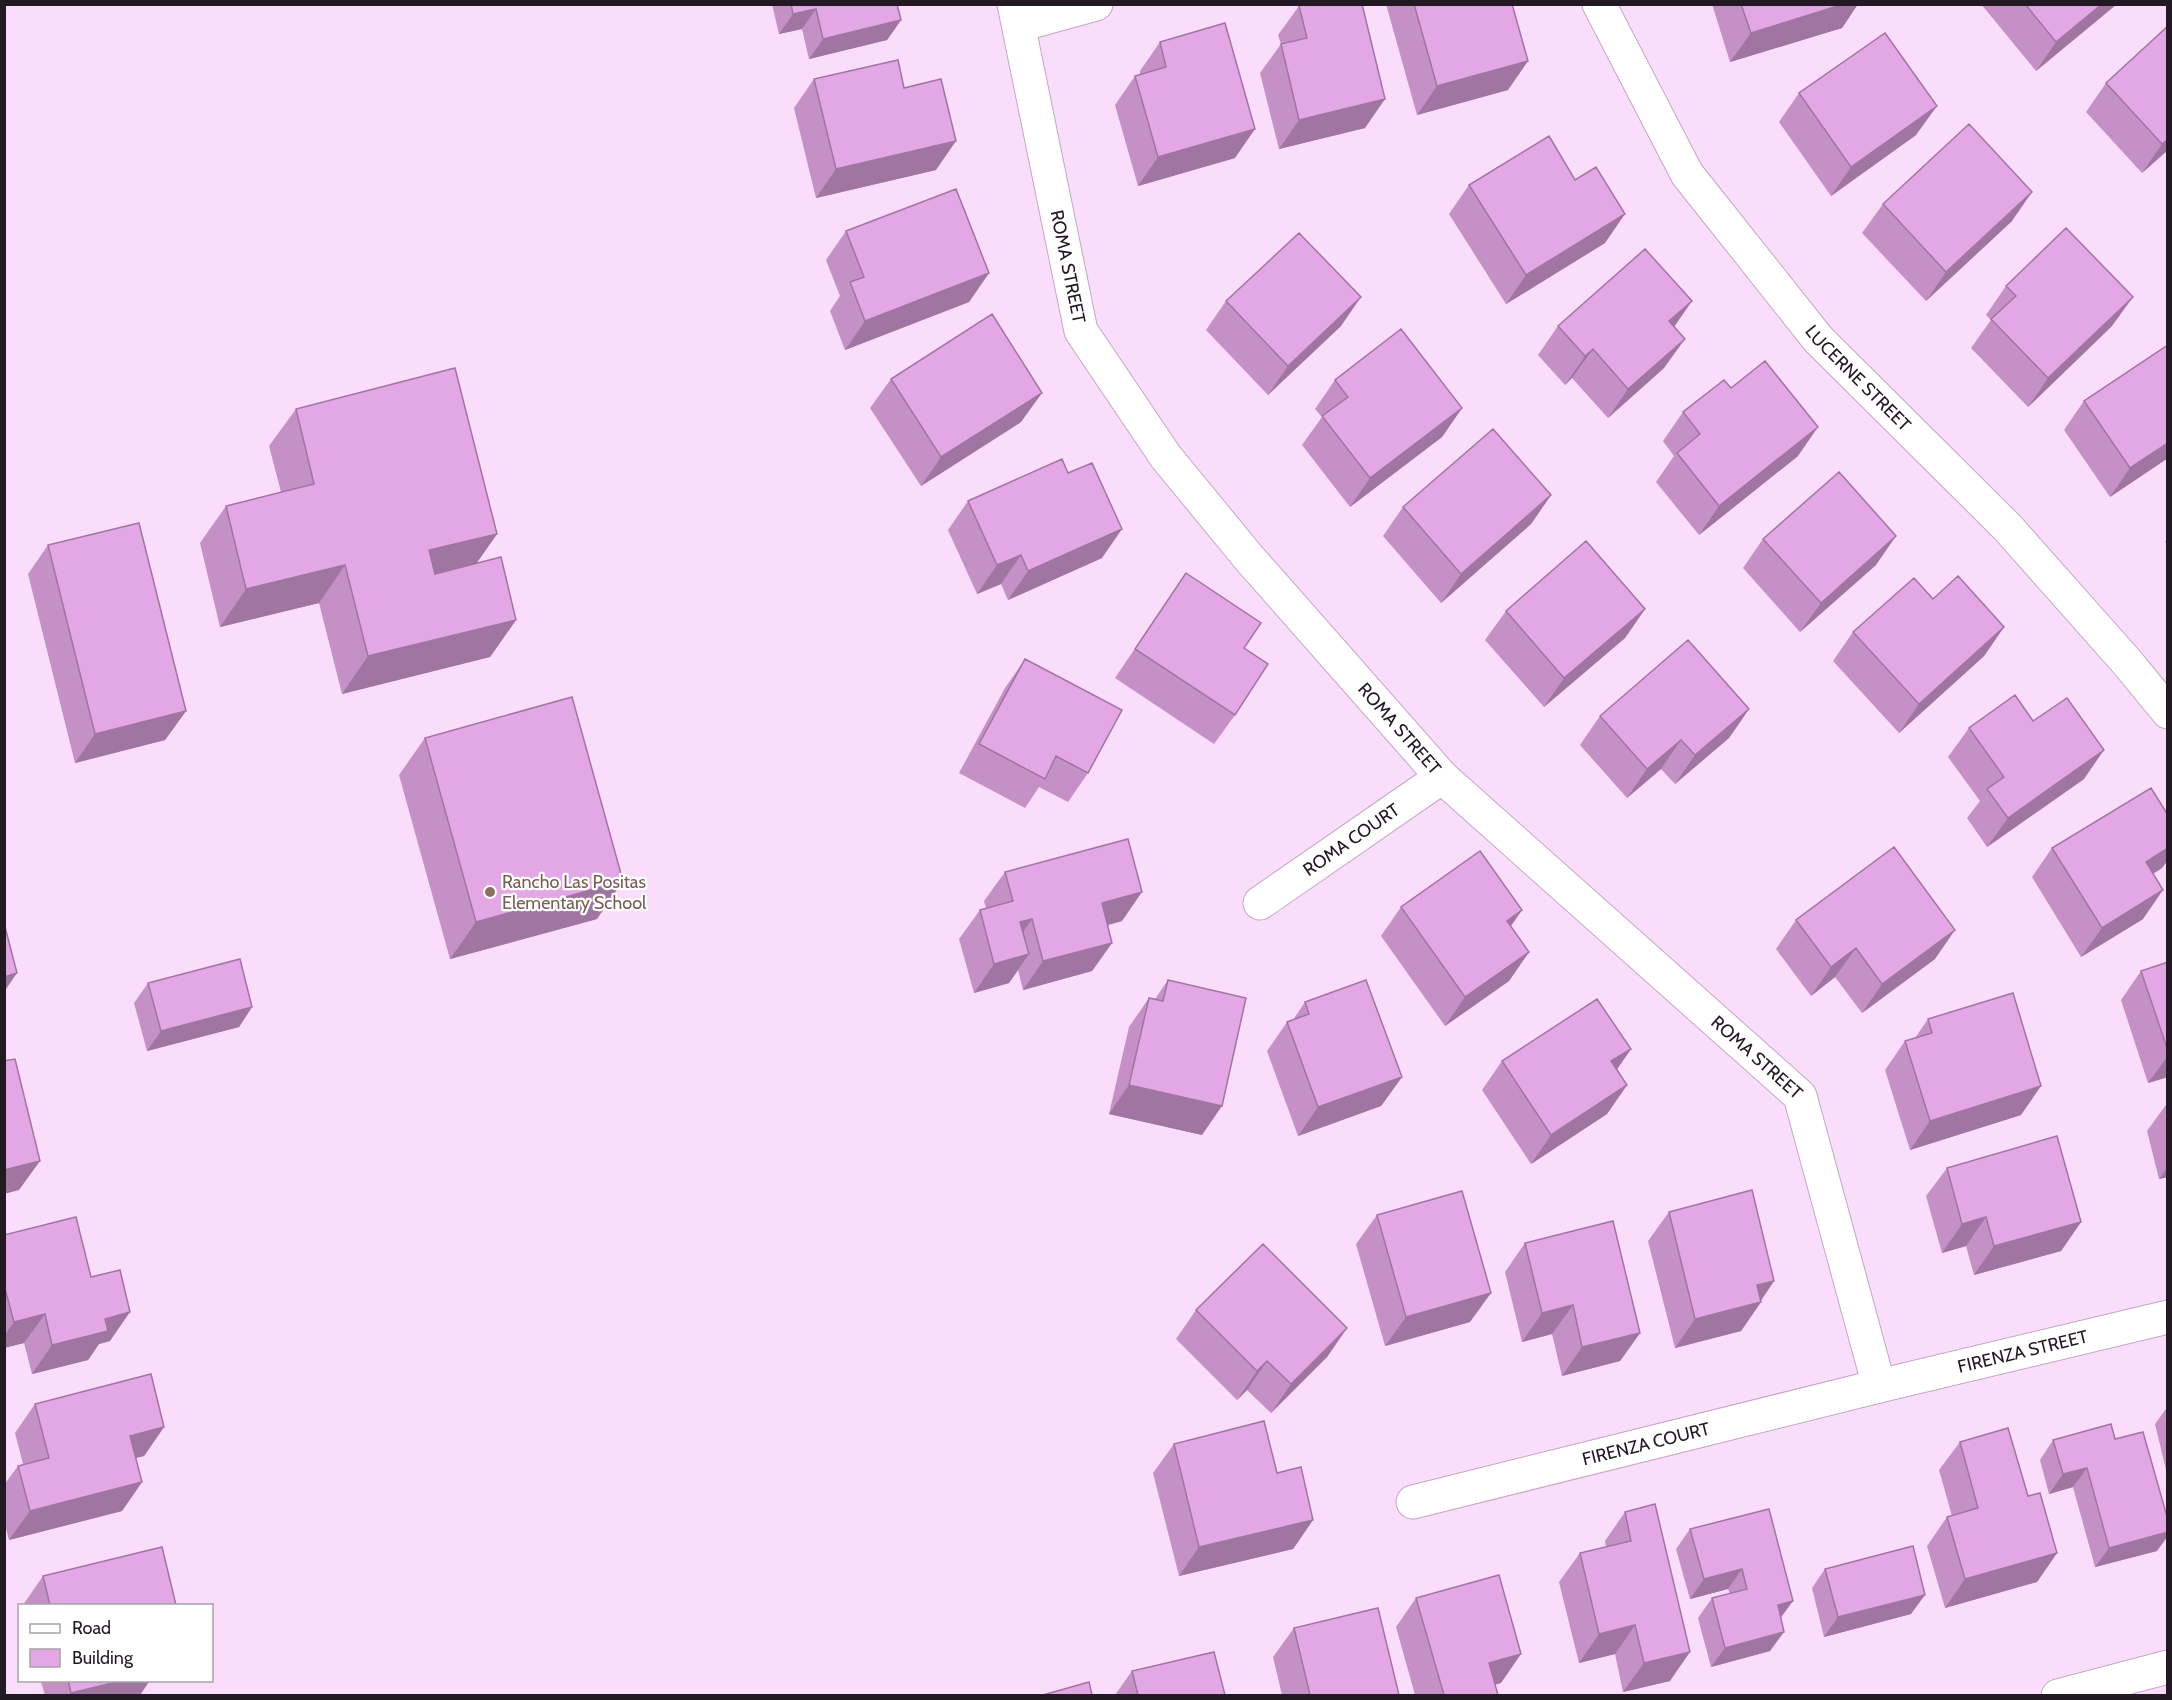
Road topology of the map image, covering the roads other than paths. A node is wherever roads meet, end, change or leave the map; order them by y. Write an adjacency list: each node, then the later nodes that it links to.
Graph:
1 (1096, 4): 3 (street)
2 (1599, 4): 4 (street, LUCERNE STREET)
3 (1017, 15): 5 (street, ROMA STREET)
4 (2168, 712)
5 (1442, 777): 6 (street, ROMA COURT); 8 (street, ROMA STREET)
6 (1260, 903)
7 (2168, 1317): 8 (street, FIRENZA STREET)
8 (1879, 1386): 9 (street, FIRENZA COURT)
9 (1413, 1502)
10 (2168, 1667): 11 (street)
11 (2058, 1695)

